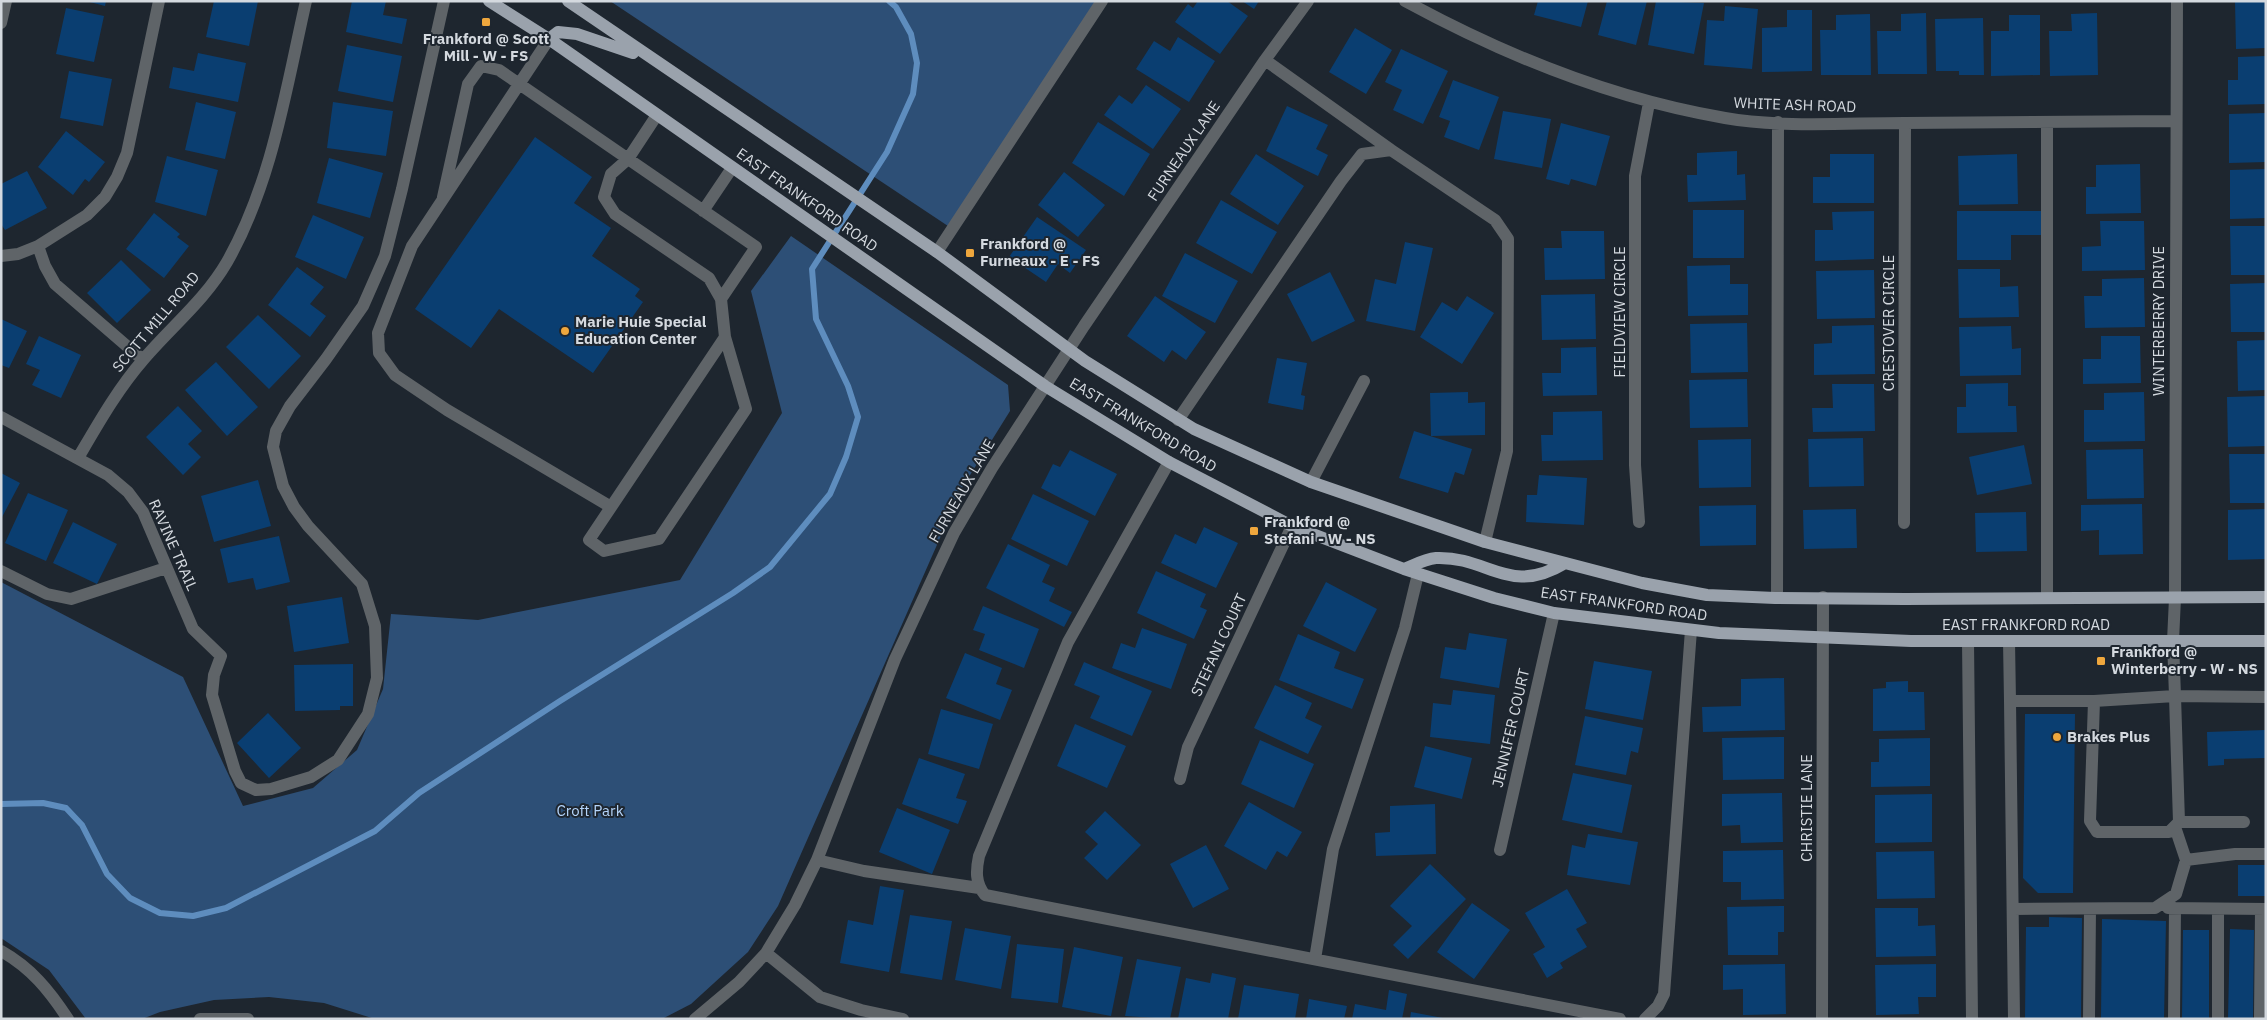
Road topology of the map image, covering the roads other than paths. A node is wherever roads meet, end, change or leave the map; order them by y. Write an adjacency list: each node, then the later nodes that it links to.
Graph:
1 (6, 1): 11 (street)
2 (159, 1): 27 (street)
3 (306, 1): 33 (street, SCOTT MILL ROAD)
4 (444, 1): 47 (street, RAVINE TRAIL)
5 (489, 1): 12 (main road, EAST FRANKFORD ROAD)
6 (568, 1): 14 (main road, EAST FRANKFORD ROAD)
7 (1102, 1): 28 (street)
8 (1308, 1): 13 (street, FURNEAUX LANE)
9 (1405, 1): 16 (street, WHITE ASH ROAD)
10 (2177, 1): 18 (street, WINTERBERRY DRIVE)
11 (1, 23)
12 (549, 39): 14 (main road); 15 (street); 17 (main road, EAST FRANKFORD ROAD)
13 (1265, 60): 22 (street); 32 (street, FURNEAUX LANE)
14 (656, 62): 28 (main road, EAST FRANKFORD ROAD)
15 (518, 83): 23 (street); 25 (street); 25 (street)
16 (1649, 103): 19 (street, WHITE ASH ROAD); 42 (street, FIELDVIEW CIRCLE)
17 (657, 115): 23 (street); 24 (main road, EAST FRANKFORD ROAD)
18 (2175, 121): 20 (street, WHITE ASH ROAD); 55 (street, WINTERBERRY DRIVE)
19 (1778, 122): 21 (street, WHITE ASH ROAD); 53 (street)
20 (2047, 122): 21 (street, WHITE ASH ROAD); 54 (street)
21 (1905, 123): 43 (street, CRESTOVER CIRCLE)
22 (1392, 150): 37 (street); 45 (street)
23 (628, 159): 26 (street); 30 (street)
24 (732, 168): 26 (street); 35 (main road, EAST FRANKFORD ROAD)
25 (443, 197): 41 (street)
26 (703, 210): 30 (street)
27 (38, 246): 29 (street); 33 (street)
28 (938, 252): 32 (main road, EAST FRANKFORD ROAD)
29 (1, 256)
30 (721, 299): 31 (street)
31 (726, 337): 41 (street); 41 (street)
32 (1070, 350): 35 (street, FURNEAUX LANE); 37 (main road, EAST FRANKFORD ROAD)
33 (143, 360): 38 (street, SCOTT MILL ROAD)
34 (1364, 381): 40 (street)
35 (1045, 386): 39 (main road, EAST FRANKFORD ROAD); 72 (street, FURNEAUX LANE)
36 (1, 417): 38 (street, RAVINE TRAIL)
37 (1178, 420): 40 (main road, EAST FRANKFORD ROAD)
38 (78, 458): 47 (street, RAVINE TRAIL)
39 (1169, 462): 44 (main road, EAST FRANKFORD ROAD); 74 (street)
40 (1311, 482): 45 (main road, EAST FRANKFORD ROAD)
41 (611, 507)
42 (1638, 522)
43 (1904, 523)
44 (1292, 526): 48 (main road, EAST FRANKFORD ROAD); 67 (street, STEFANI COURT)
45 (1485, 542): 46 (main road, EAST FRANKFORD ROAD)
46 (1565, 563): 48 (main road); 53 (main road, EAST FRANKFORD ROAD)
47 (166, 568): 49 (street)
48 (1404, 569): 50 (main road, EAST FRANKFORD ROAD)
49 (1, 571)
50 (1418, 574): 56 (main road, EAST FRANKFORD ROAD); 83 (street)
51 (1823, 597): 53 (main road, EAST FRANKFORD ROAD); 54 (main road, EAST FRANKFORD ROAD); 58 (street, CHRISTIE LANE)
52 (2266, 597): 55 (main road, EAST FRANKFORD ROAD)
53 (1776, 598)
54 (2047, 598): 55 (main road, EAST FRANKFORD ROAD)
55 (2175, 598): 61 (street, WINTERBERRY DRIVE)
56 (1554, 613): 57 (main road, EAST FRANKFORD ROAD); 70 (street, JENNIFER COURT)
57 (1691, 630): 58 (main road, EAST FRANKFORD ROAD); 90 (street)
58 (1824, 638): 59 (main road, EAST FRANKFORD ROAD); 91 (street, CHRISTIE LANE)
59 (1968, 641): 60 (main road, EAST FRANKFORD ROAD); 92 (street)
60 (2009, 641): 61 (main road, EAST FRANKFORD ROAD); 65 (street)
61 (2173, 641): 62 (main road, EAST FRANKFORD ROAD); 63 (street, WINTERBERRY DRIVE)
62 (2266, 641)
63 (2175, 696): 64 (street); 66 (street); 69 (street, WINTERBERRY DRIVE)
64 (2266, 697)
65 (2010, 701): 66 (street); 77 (street)
66 (2094, 701): 69 (street)
67 (1180, 779)
68 (2244, 822): 69 (street)
69 (2177, 825): 73 (street, WINTERBERRY DRIVE)
70 (1500, 850)
71 (2266, 854): 73 (street)
72 (817, 860): 74 (street); 82 (street, FURNEAUX LANE)
73 (2186, 860): 75 (street)
74 (979, 888): 83 (street)
75 (2155, 908): 76 (street); 78 (street)
76 (2175, 908): 79 (street); 95 (street)
77 (2013, 909): 78 (street); 93 (street)
78 (2090, 909): 94 (street)
79 (2218, 909): 80 (street); 96 (street)
80 (2263, 909): 97 (street)
81 (1, 951): 84 (street)
82 (766, 953): 87 (street, FURNEAUX LANE); 88 (street)
83 (1315, 959): 89 (street)
84 (68, 1019)
85 (200, 1019): 86 (street)
86 (248, 1019)
87 (695, 1019)
88 (903, 1019)
89 (1620, 1019)
90 (1645, 1019)
91 (1822, 1019)
92 (1972, 1019)
93 (2014, 1019)
94 (2089, 1019)
95 (2174, 1019)
96 (2218, 1019)
97 (2260, 1019)

